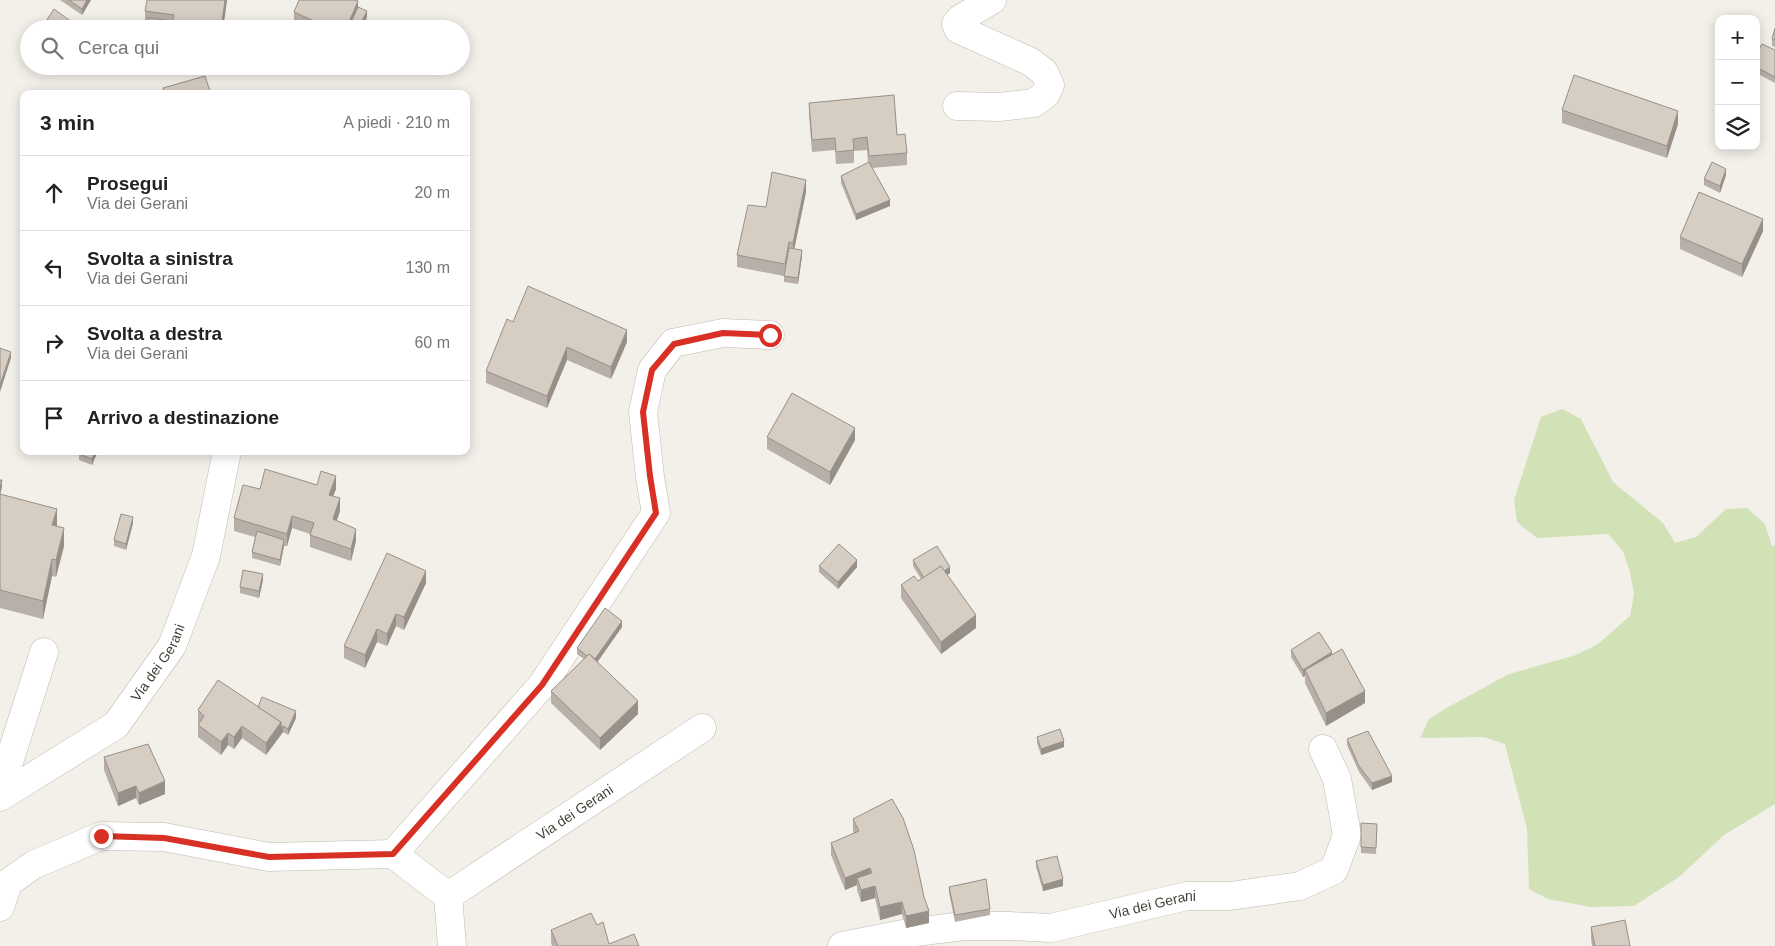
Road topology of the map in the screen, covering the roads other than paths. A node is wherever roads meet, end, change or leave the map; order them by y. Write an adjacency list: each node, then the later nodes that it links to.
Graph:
1 (992, 0): 2 (street)
2 (957, 106)
3 (770, 335): 10 (street)
4 (224, 455): 9 (street, Via dei Gerani)
5 (44, 652): 8 (street)
6 (702, 728): 12 (street, Via dei Gerani)
7 (1323, 749): 14 (street, Via dei Gerani)
8 (0, 790)
9 (0, 797)
10 (393, 854): 11 (street); 12 (street)
11 (3, 885)
12 (448, 896): 13 (street)
13 (452, 946)
14 (842, 946)

